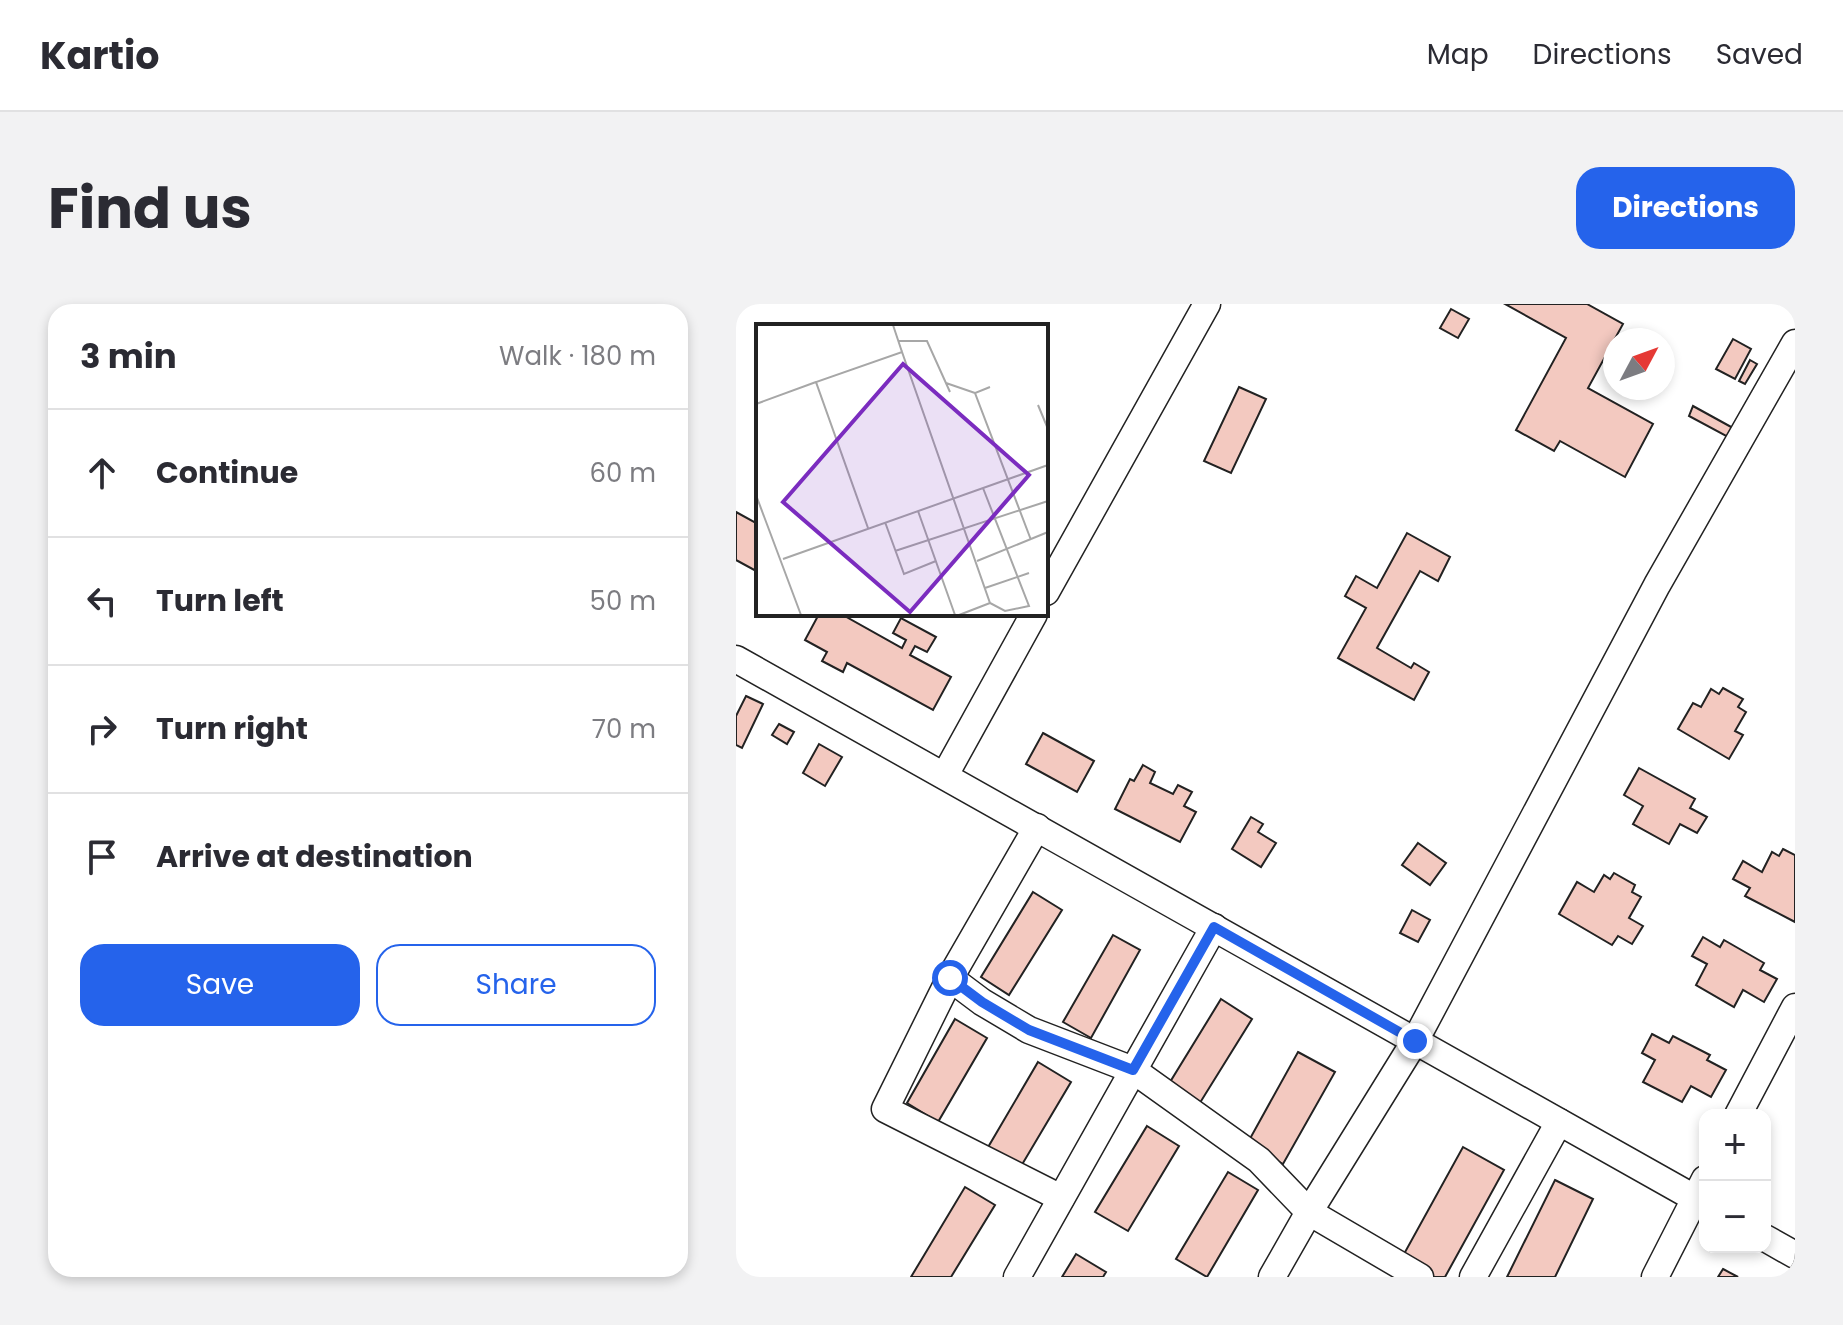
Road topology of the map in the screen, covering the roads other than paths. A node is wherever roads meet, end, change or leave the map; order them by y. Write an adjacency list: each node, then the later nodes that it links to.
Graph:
1 (1207, 304): 3 (street)
2 (1795, 343): 11 (street)
3 (1048, 588)
4 (1033, 616): 6 (street)
5 (736, 659): 6 (street)
6 (945, 775): 7 (street)
7 (1037, 827): 8 (street); 9 (street)
8 (1214, 927): 11 (street); 12 (street)
9 (950, 978): 12 (street); 16 (street)
10 (1795, 1007): 13 (street)
11 (1415, 1041): 14 (street); 18 (street)
12 (1133, 1070): 16 (street); 18 (street)
13 (1741, 1109)
14 (1559, 1122): 15 (street); 24 (street)
15 (1699, 1192)
16 (1061, 1198): 21 (street)
17 (1699, 1199): 25 (street)
18 (1309, 1212): 22 (street); 23 (street)
19 (1771, 1241): 20 (street)
20 (1795, 1255)
21 (1017, 1277)
22 (1272, 1277)
23 (1420, 1277)
24 (1473, 1277)
25 (1655, 1277)

